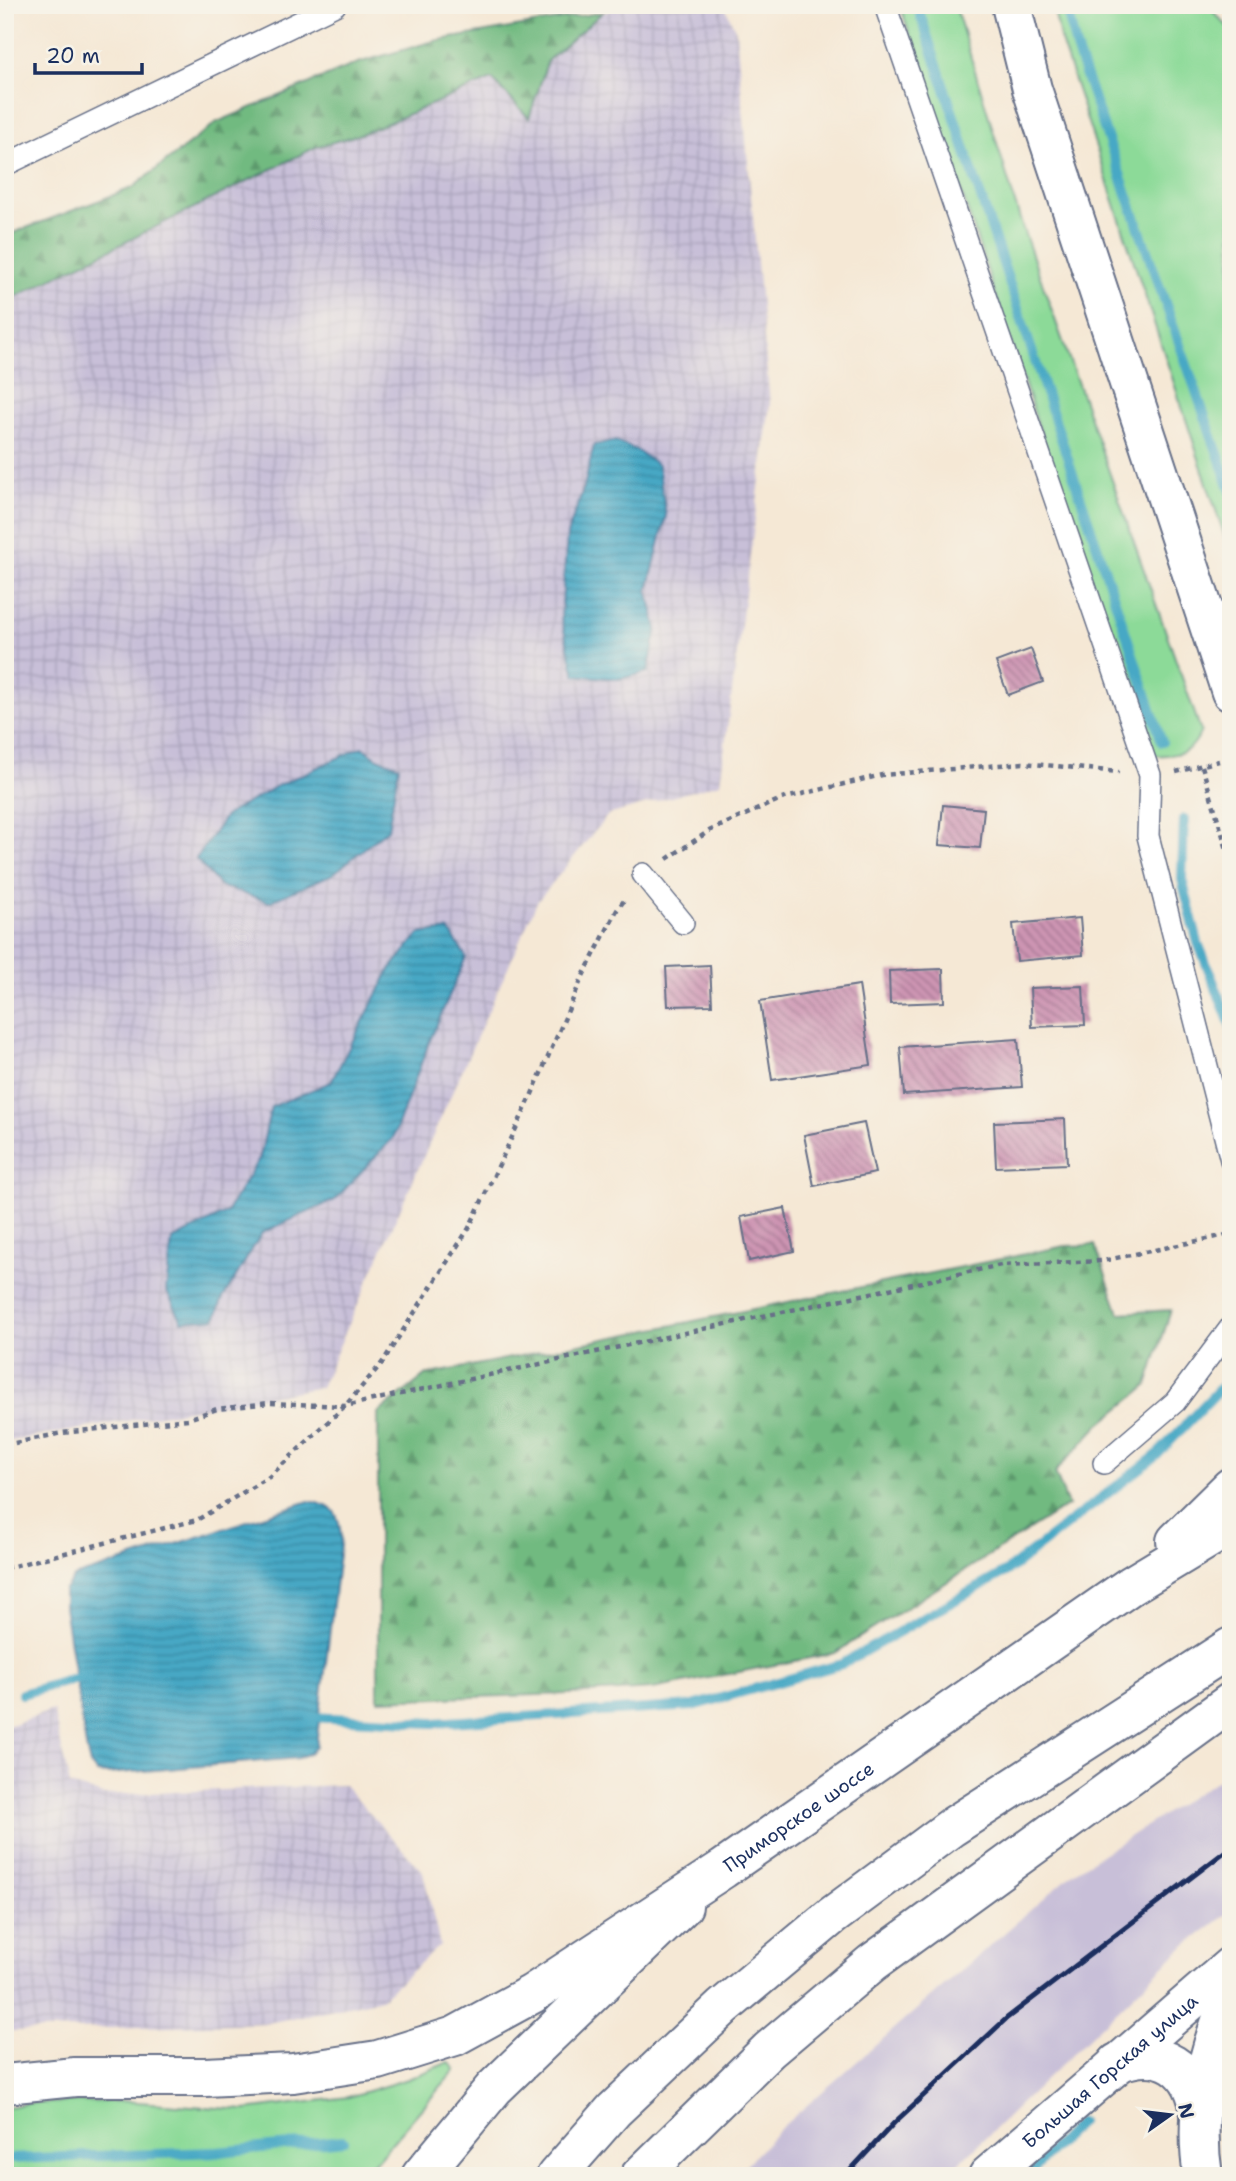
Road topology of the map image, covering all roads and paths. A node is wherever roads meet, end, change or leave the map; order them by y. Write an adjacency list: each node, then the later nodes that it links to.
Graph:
1 (335, 5): 4 (lane)
2 (885, 5): 8 (lane)
3 (1011, 5): 5 (main road)
4 (5, 165)
5 (1231, 692)
6 (1219, 761): 7 (path)
7 (1202, 766): 8 (path); 9 (path)
8 (1150, 775): 10 (path); 12 (lane)
9 (1231, 863)
10 (643, 874): 11 (lane); 15 (path)
11 (683, 923)
12 (1231, 1160)
13 (1231, 1234): 15 (path)
14 (1231, 1327): 17 (lane)
15 (345, 1406): 16 (path); 20 (path)
16 (5, 1445)
17 (1104, 1463)
18 (1231, 1488): 21 (main road)
19 (1231, 1525): 21 (main road, Приморское шоссе)
20 (5, 1568)
21 (1130, 1586): 24 (main road, Приморское шоссе)
22 (1231, 1647): 31 (main road)
23 (1231, 1702): 32 (main road)
24 (723, 1869): 28 (main road); 30 (main road, Приморское шоссе)
25 (1231, 1966): 27 (main road, Большая Горская улица)
26 (1231, 1997): 29 (main road)
27 (1117, 2063): 29 (main road); 33 (main road, Большая Горская улица)
28 (5, 2084)
29 (1200, 2114): 34 (main road)
30 (421, 2176)
31 (556, 2176)
32 (640, 2176)
33 (988, 2176)
34 (1203, 2176)

